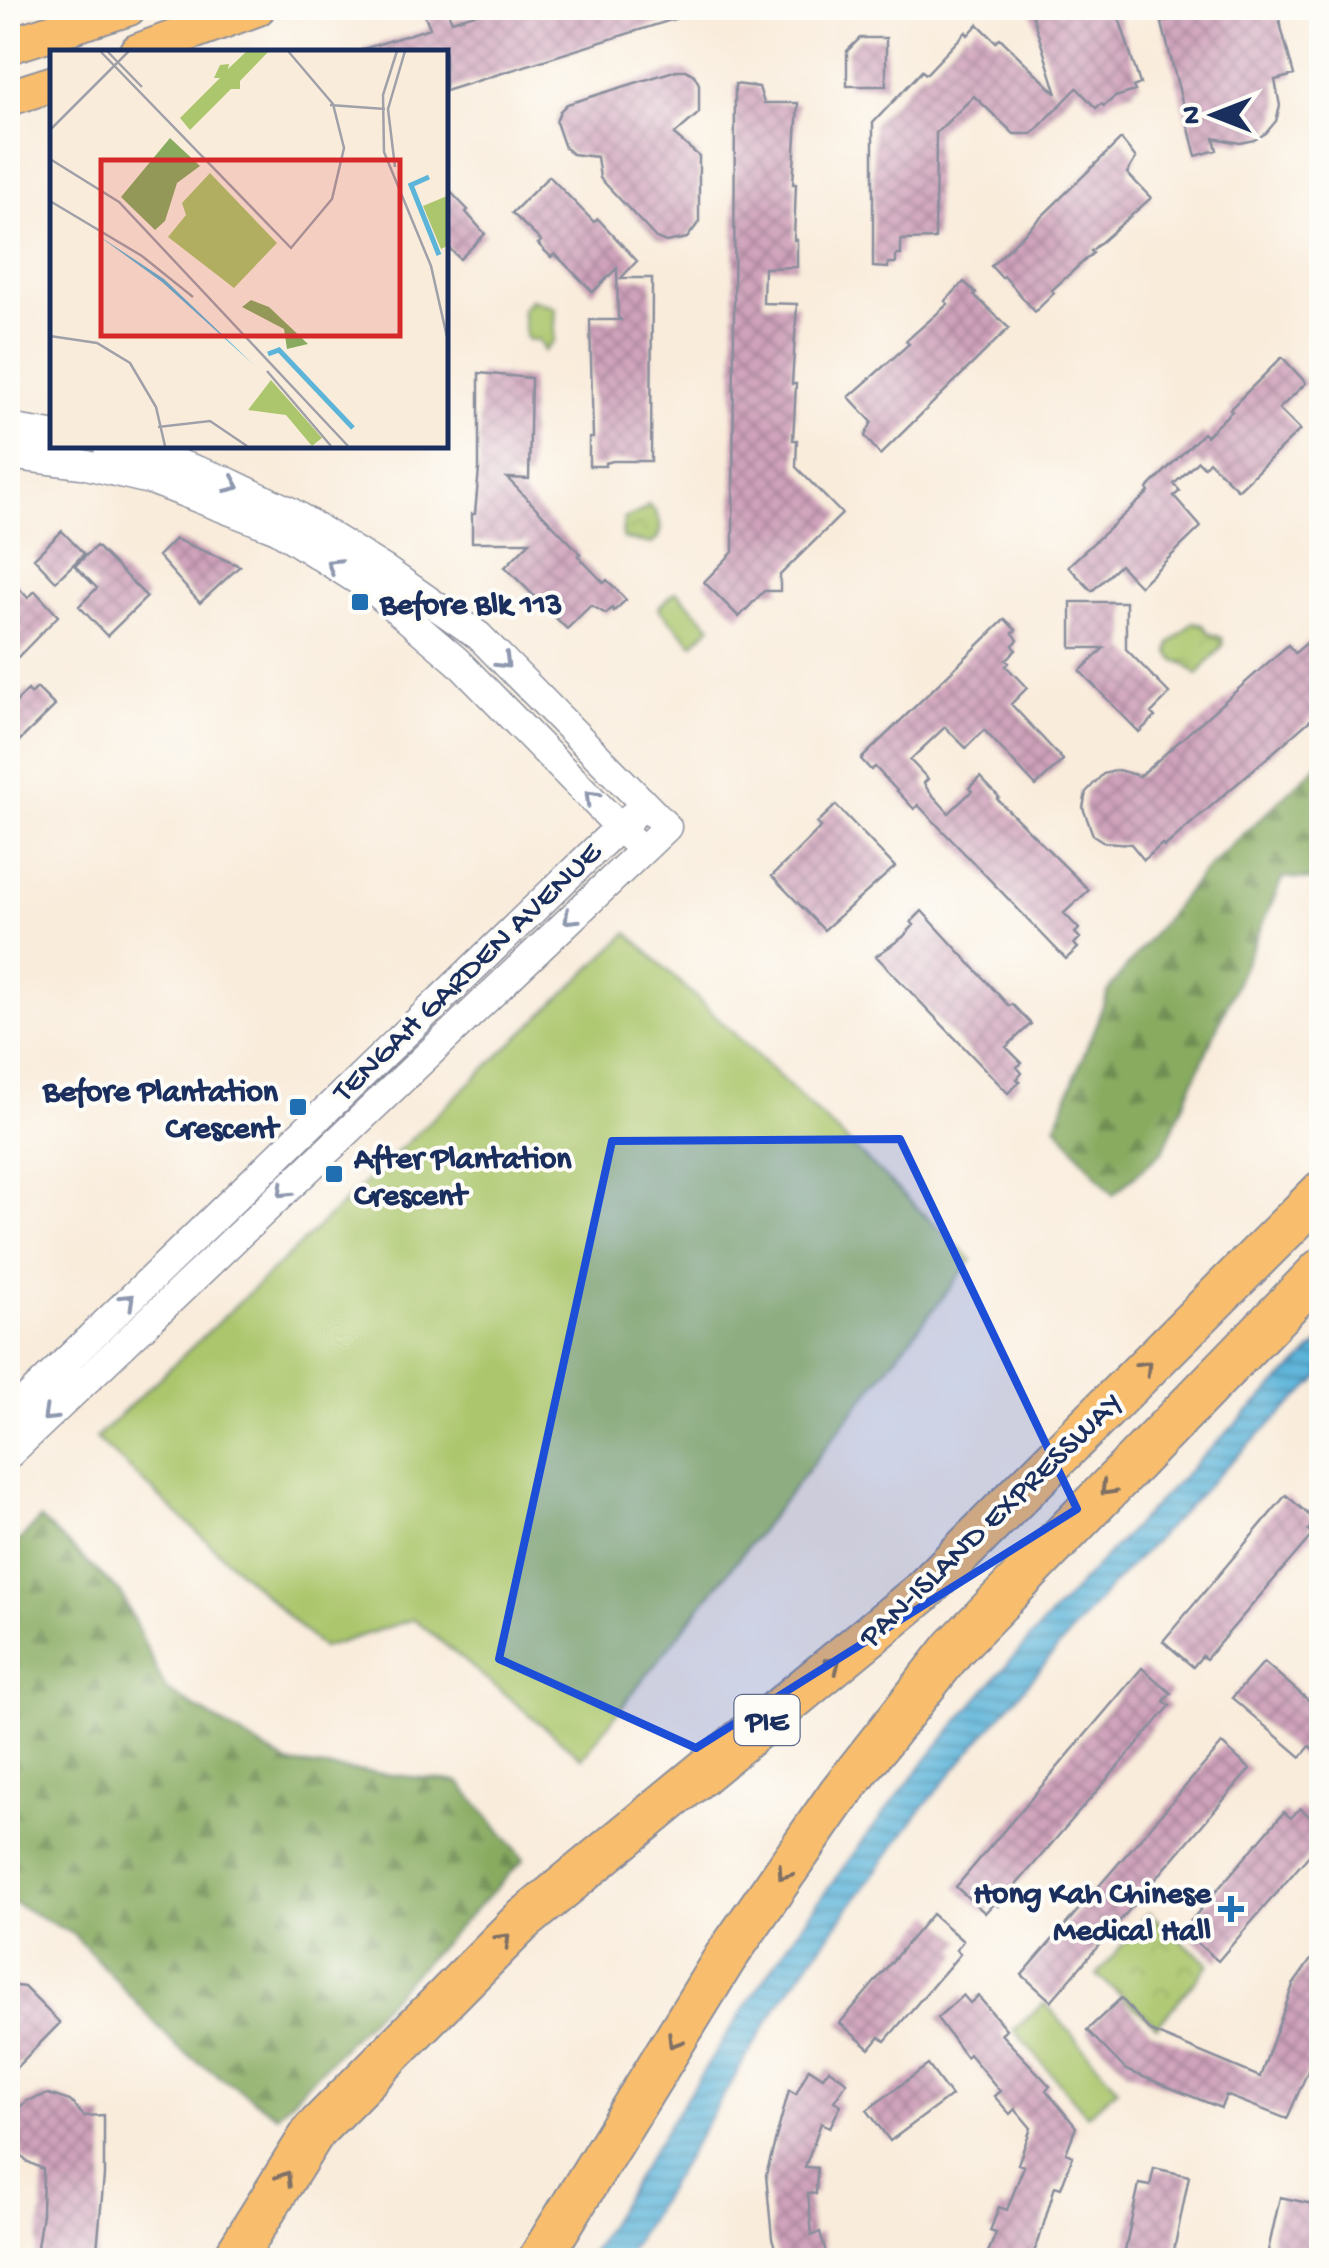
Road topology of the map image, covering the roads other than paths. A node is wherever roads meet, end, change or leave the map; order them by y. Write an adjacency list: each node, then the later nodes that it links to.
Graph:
1 (128, 8): 3 (main road)
2 (256, 8): 4 (main road)
3 (8, 46)
4 (143, 50)
5 (50, 85): 6 (main road)
6 (8, 98)
7 (8, 428): 8 (street)
8 (50, 435)
9 (120, 448): 11 (street, one-way to 11)
10 (8, 455): 12 (street, one-way to 10)
11 (645, 806): 12 (street, TENGAH GARDEN AVENUE); 13 (street, TENGAH GARDEN AVENUE)
12 (620, 826): 13 (street); 16 (street, TENGAH GARDEN AVENUE, one-way to 12)
13 (641, 851): 17 (street, TENGAH GARDEN AVENUE, one-way to 17)
14 (1322, 1192): 19 (highway, PAN-ISLAND EXPRESSWAY / PIE, one-way to 14)
15 (1322, 1269): 18 (highway, PAN-ISLAND EXPRESSWAY, one-way to 18)
16 (8, 1416)
17 (8, 1454)
18 (561, 2242): 20 (highway, PAN-ISLAND EXPRESSWAY)
19 (233, 2260)
20 (539, 2260)

